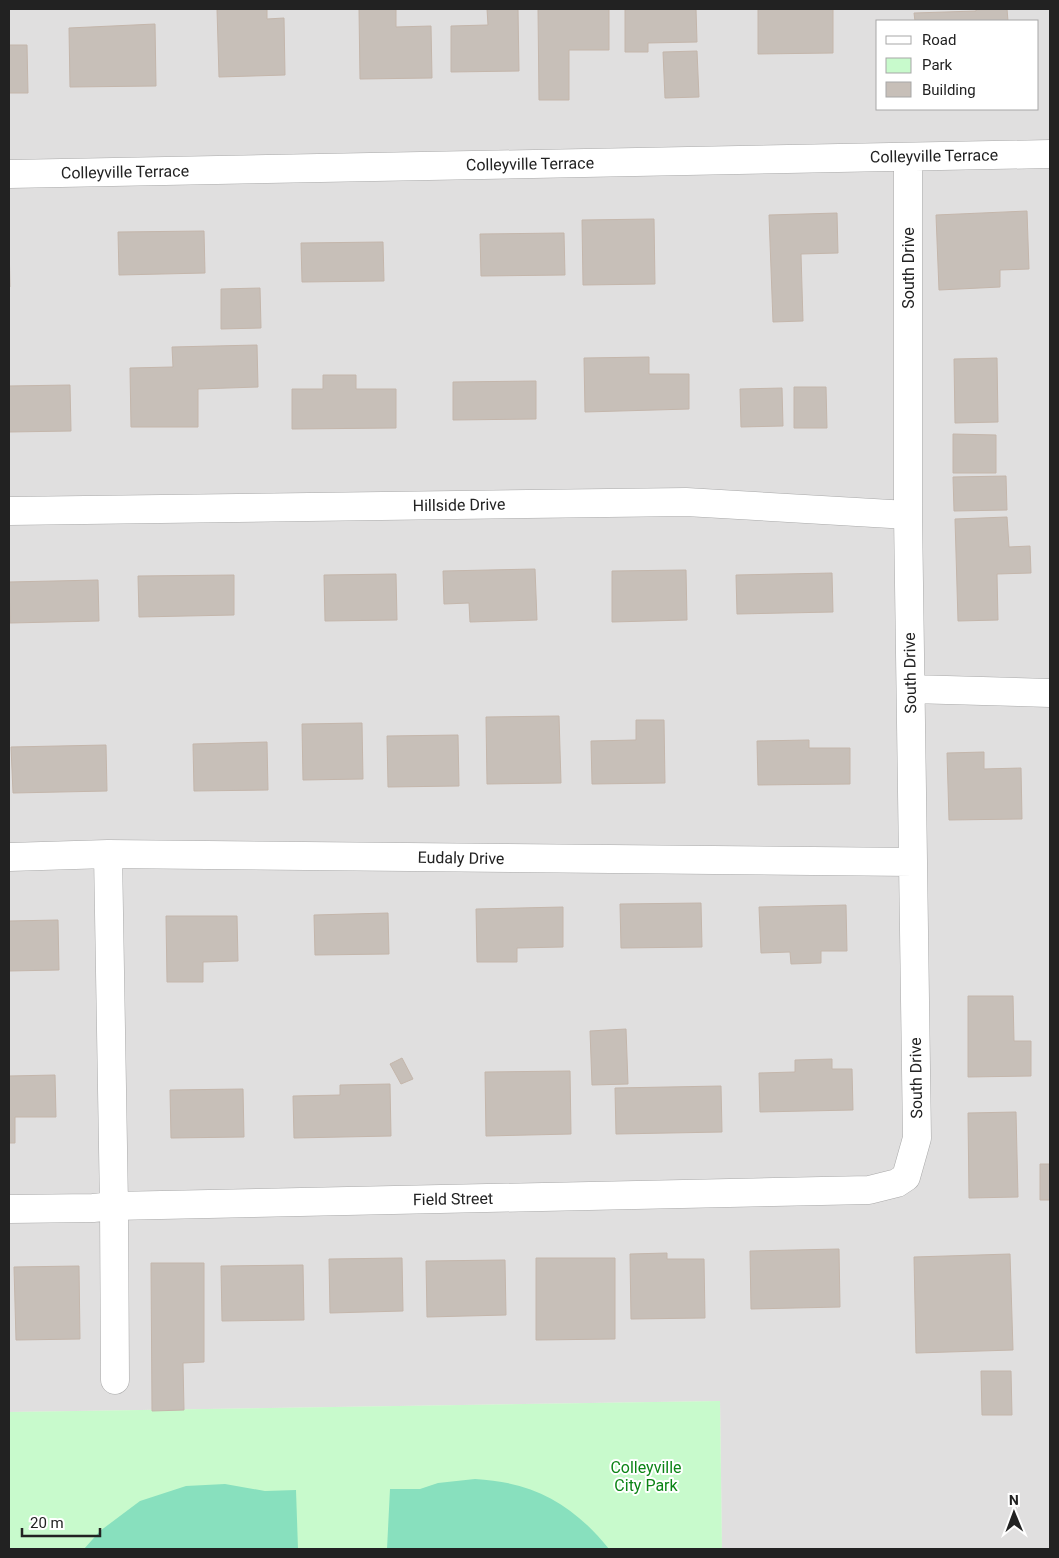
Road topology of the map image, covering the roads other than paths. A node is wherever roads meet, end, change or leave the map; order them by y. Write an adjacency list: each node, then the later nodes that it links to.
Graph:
1 (1050, 154): 2 (street, Colleyville Terrace)
2 (908, 157): 3 (street, Colleyville Terrace); 5 (street, South Drive)
3 (9, 174)
4 (9, 511): 5 (street, Hillside Drive)
5 (908, 515): 6 (street, South Drive)
6 (911, 689): 7 (street); 10 (street, South Drive)
7 (1050, 693)
8 (108, 854): 9 (street, Eudaly Drive); 10 (street, Eudaly Drive); 12 (street)
9 (9, 857)
10 (913, 862): 11 (street, South Drive)
11 (897, 1183): 12 (street, Field Street)
12 (114, 1206): 13 (street, Field Street); 14 (street)
13 (9, 1209)
14 (115, 1380)

